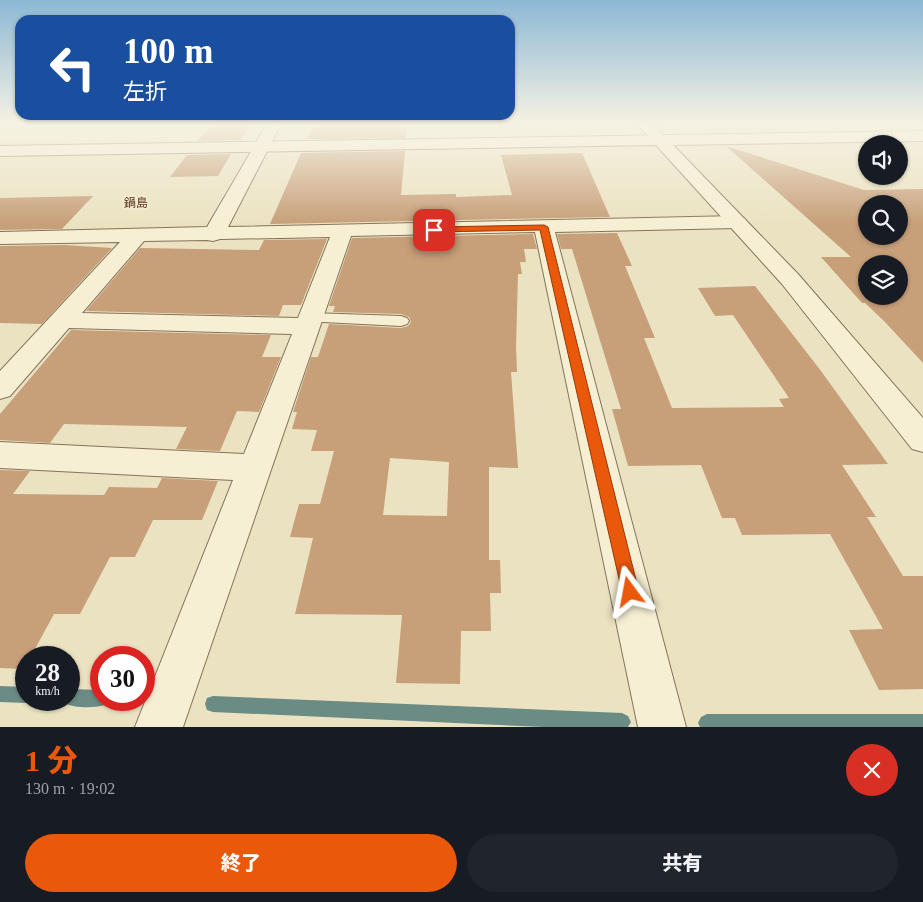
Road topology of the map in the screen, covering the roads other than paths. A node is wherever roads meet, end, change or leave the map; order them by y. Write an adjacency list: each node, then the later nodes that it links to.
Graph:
1 (253, 158): 6 (street)
2 (676, 158): 3 (street)
3 (736, 222): 4 (street); 13 (street)
4 (544, 227): 5 (street); 17 (street)
5 (342, 232): 6 (street); 10 (street)
6 (213, 235): 7 (street)
7 (137, 236): 8 (street); 9 (street)
8 (0, 238)
9 (62, 320): 10 (street); 12 (street)
10 (309, 322): 11 (lane); 15 (street)
11 (401, 322)
12 (0, 389)
13 (923, 440)
14 (0, 455): 15 (street)
15 (255, 468): 16 (street)
16 (159, 727)
17 (662, 727)

